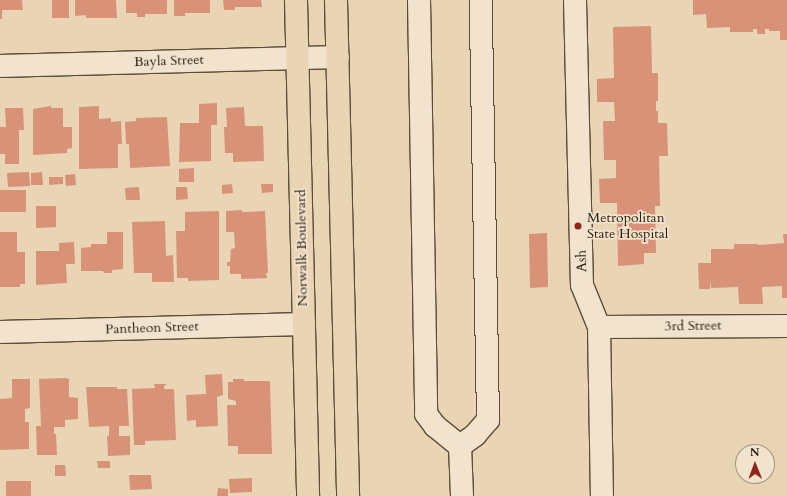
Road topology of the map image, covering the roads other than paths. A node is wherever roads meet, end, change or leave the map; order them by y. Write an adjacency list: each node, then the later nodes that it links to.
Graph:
1 (296, 0): 6 (main road, Norwalk Boulevard)
2 (336, 0): 7 (main road)
3 (419, 0): 13 (street)
4 (481, 0): 13 (street)
5 (575, 0): 11 (street, Ash)
6 (298, 57): 7 (street, Bayla Street); 8 (street, Bayla Street); 9 (main road, Norwalk Boulevard)
7 (338, 57): 15 (main road)
8 (0, 66)
9 (304, 324): 12 (street, Pantheon Street); 14 (main road, Norwalk Boulevard)
10 (787, 326): 11 (street, 3rd Street)
11 (598, 327): 17 (street, Ash)
12 (0, 332)
13 (460, 446): 16 (street)
14 (308, 496)
15 (348, 496)
16 (462, 496)
17 (602, 496)

